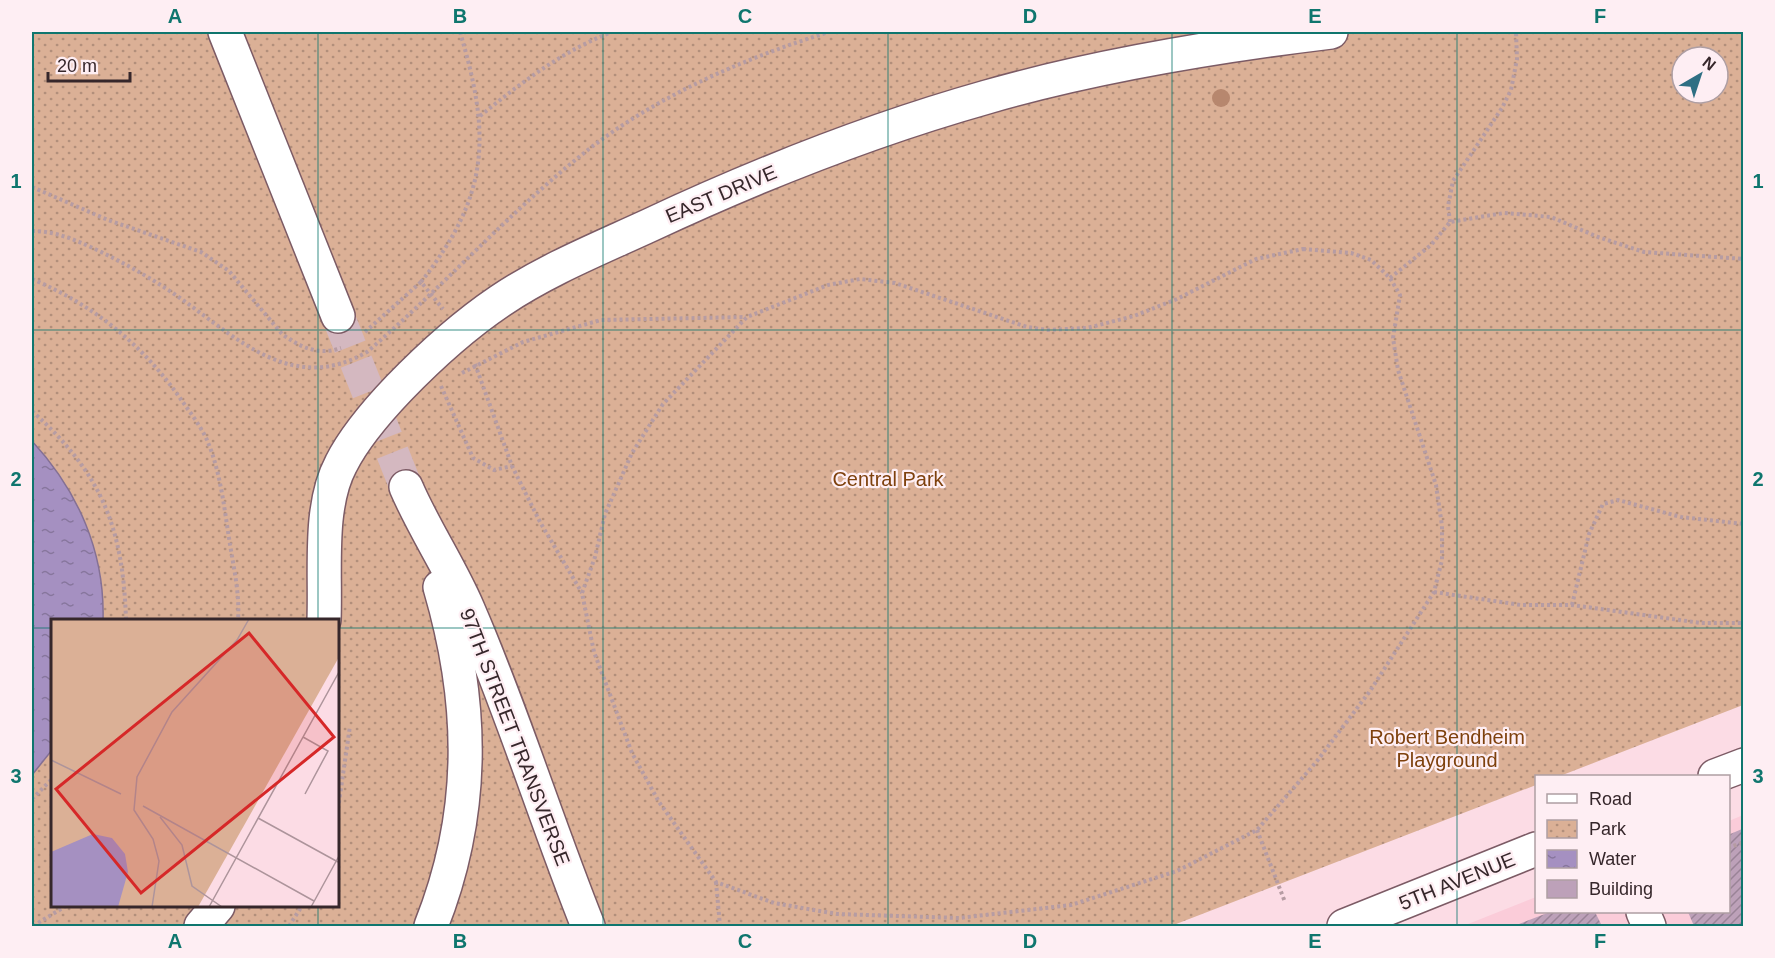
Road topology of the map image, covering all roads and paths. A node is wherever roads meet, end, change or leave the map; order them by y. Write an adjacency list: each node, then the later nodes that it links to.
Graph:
1 (225, 32): 18 (main road)
2 (460, 32): 7 (path)
3 (612, 32): 7 (path)
4 (829, 32): 15 (path)
5 (1331, 32): 32 (main road, EAST DRIVE)
6 (1516, 32): 9 (path)
7 (480, 116): 14 (path)
8 (32, 187): 18 (path)
9 (1450, 222): 11 (path); 12 (path)
10 (32, 231): 15 (path)
11 (1743, 259)
12 (1390, 278): 17 (path); 27 (path)
13 (32, 279): 31 (path)
14 (421, 282): 15 (path); 18 (path)
15 (431, 294): 16 (path)
16 (444, 311)
17 (747, 317): 20 (path); 28 (path)
18 (350, 331)
19 (471, 355): 20 (path)
20 (475, 364): 23 (path)
21 (441, 386): 23 (path)
22 (32, 411): 30 (path)
23 (512, 466): 28 (path)
24 (406, 487): 25 (main road, 97TH STREET TRANSVERSE)
25 (420, 519): 51 (main road, 97TH STREET TRANSVERSE); 52 (main road, 97TH STREET TRANSVERSE)
26 (1743, 524): 29 (path)
27 (1434, 592): 29 (path); 40 (path)
28 (582, 593): 42 (path)
29 (1572, 605): 33 (path)
30 (126, 619)
31 (238, 619)
32 (324, 619)
33 (1743, 623)
34 (350, 726): 39 (path)
35 (1743, 765): 36 (main road)
36 (1720, 775)
37 (51, 780): 38 (path)
38 (32, 798)
39 (339, 802)
40 (1257, 830): 42 (path); 43 (path)
41 (1535, 849): 54 (main road, 5TH AVENUE)
42 (716, 882): 53 (path)
43 (1285, 902)
44 (64, 907): 48 (path)
45 (217, 907): 49 (main road)
46 (301, 907): 50 (path)
47 (1643, 913): 55 (main road)
48 (33, 927)
49 (201, 927)
50 (289, 927)
51 (432, 927)
52 (588, 927)
53 (720, 927)
54 (1344, 927)
55 (1649, 927)

